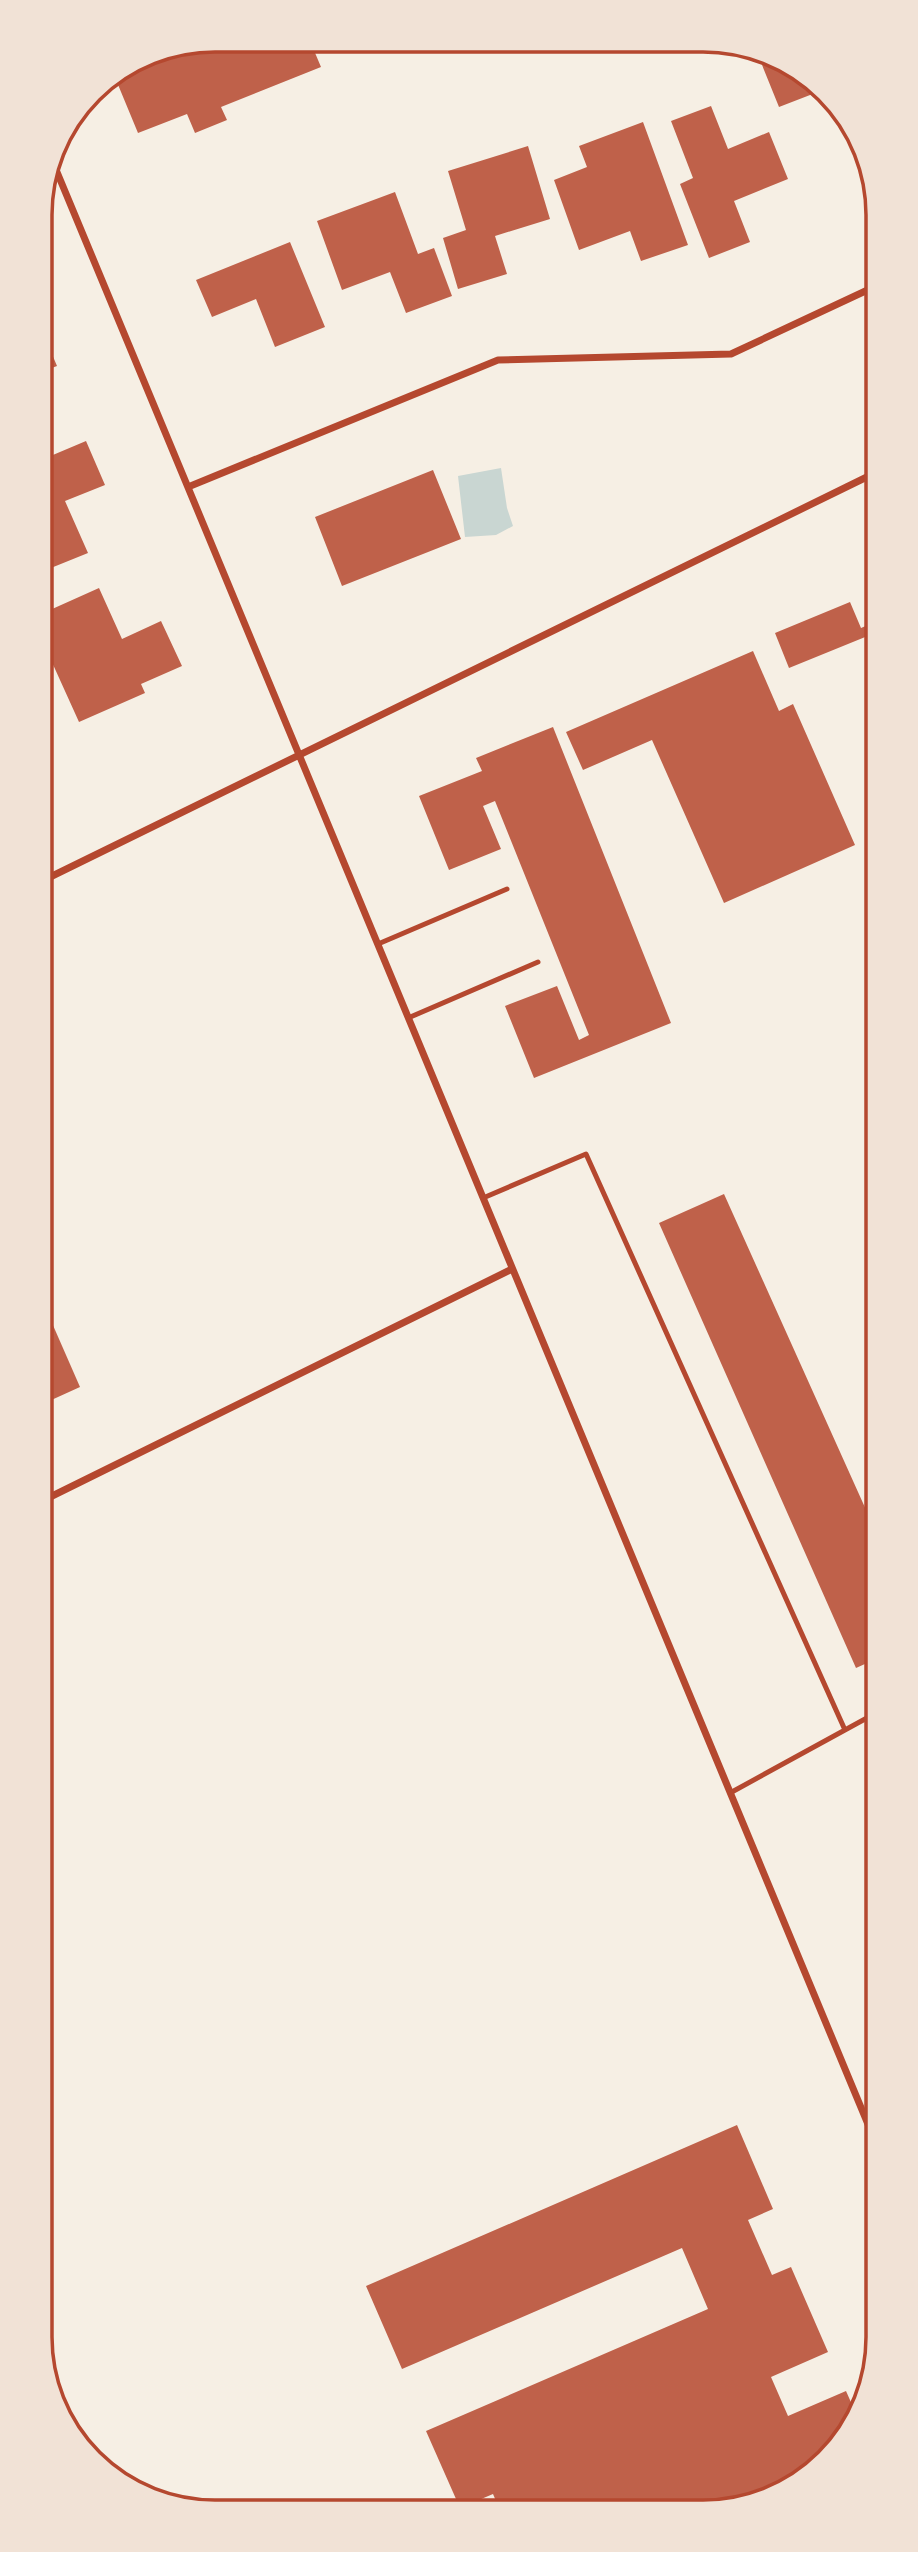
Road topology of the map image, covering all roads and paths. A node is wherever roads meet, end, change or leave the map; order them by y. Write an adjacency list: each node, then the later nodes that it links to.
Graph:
1 (58, 174): 4 (street)
2 (866, 291): 4 (street)
3 (866, 477): 5 (street)
4 (188, 486): 5 (street)
5 (299, 754): 6 (street); 8 (street)
6 (53, 876)
7 (507, 889): 8 (lane)
8 (377, 944): 10 (street)
9 (538, 962): 10 (lane)
10 (408, 1018): 11 (street)
11 (484, 1198): 12 (street); 15 (lane)
12 (512, 1269): 13 (street); 16 (street)
13 (52, 1496)
14 (865, 1719): 15 (lane)
15 (845, 1730): 16 (lane)
16 (730, 1793): 17 (street)
17 (865, 2117)

